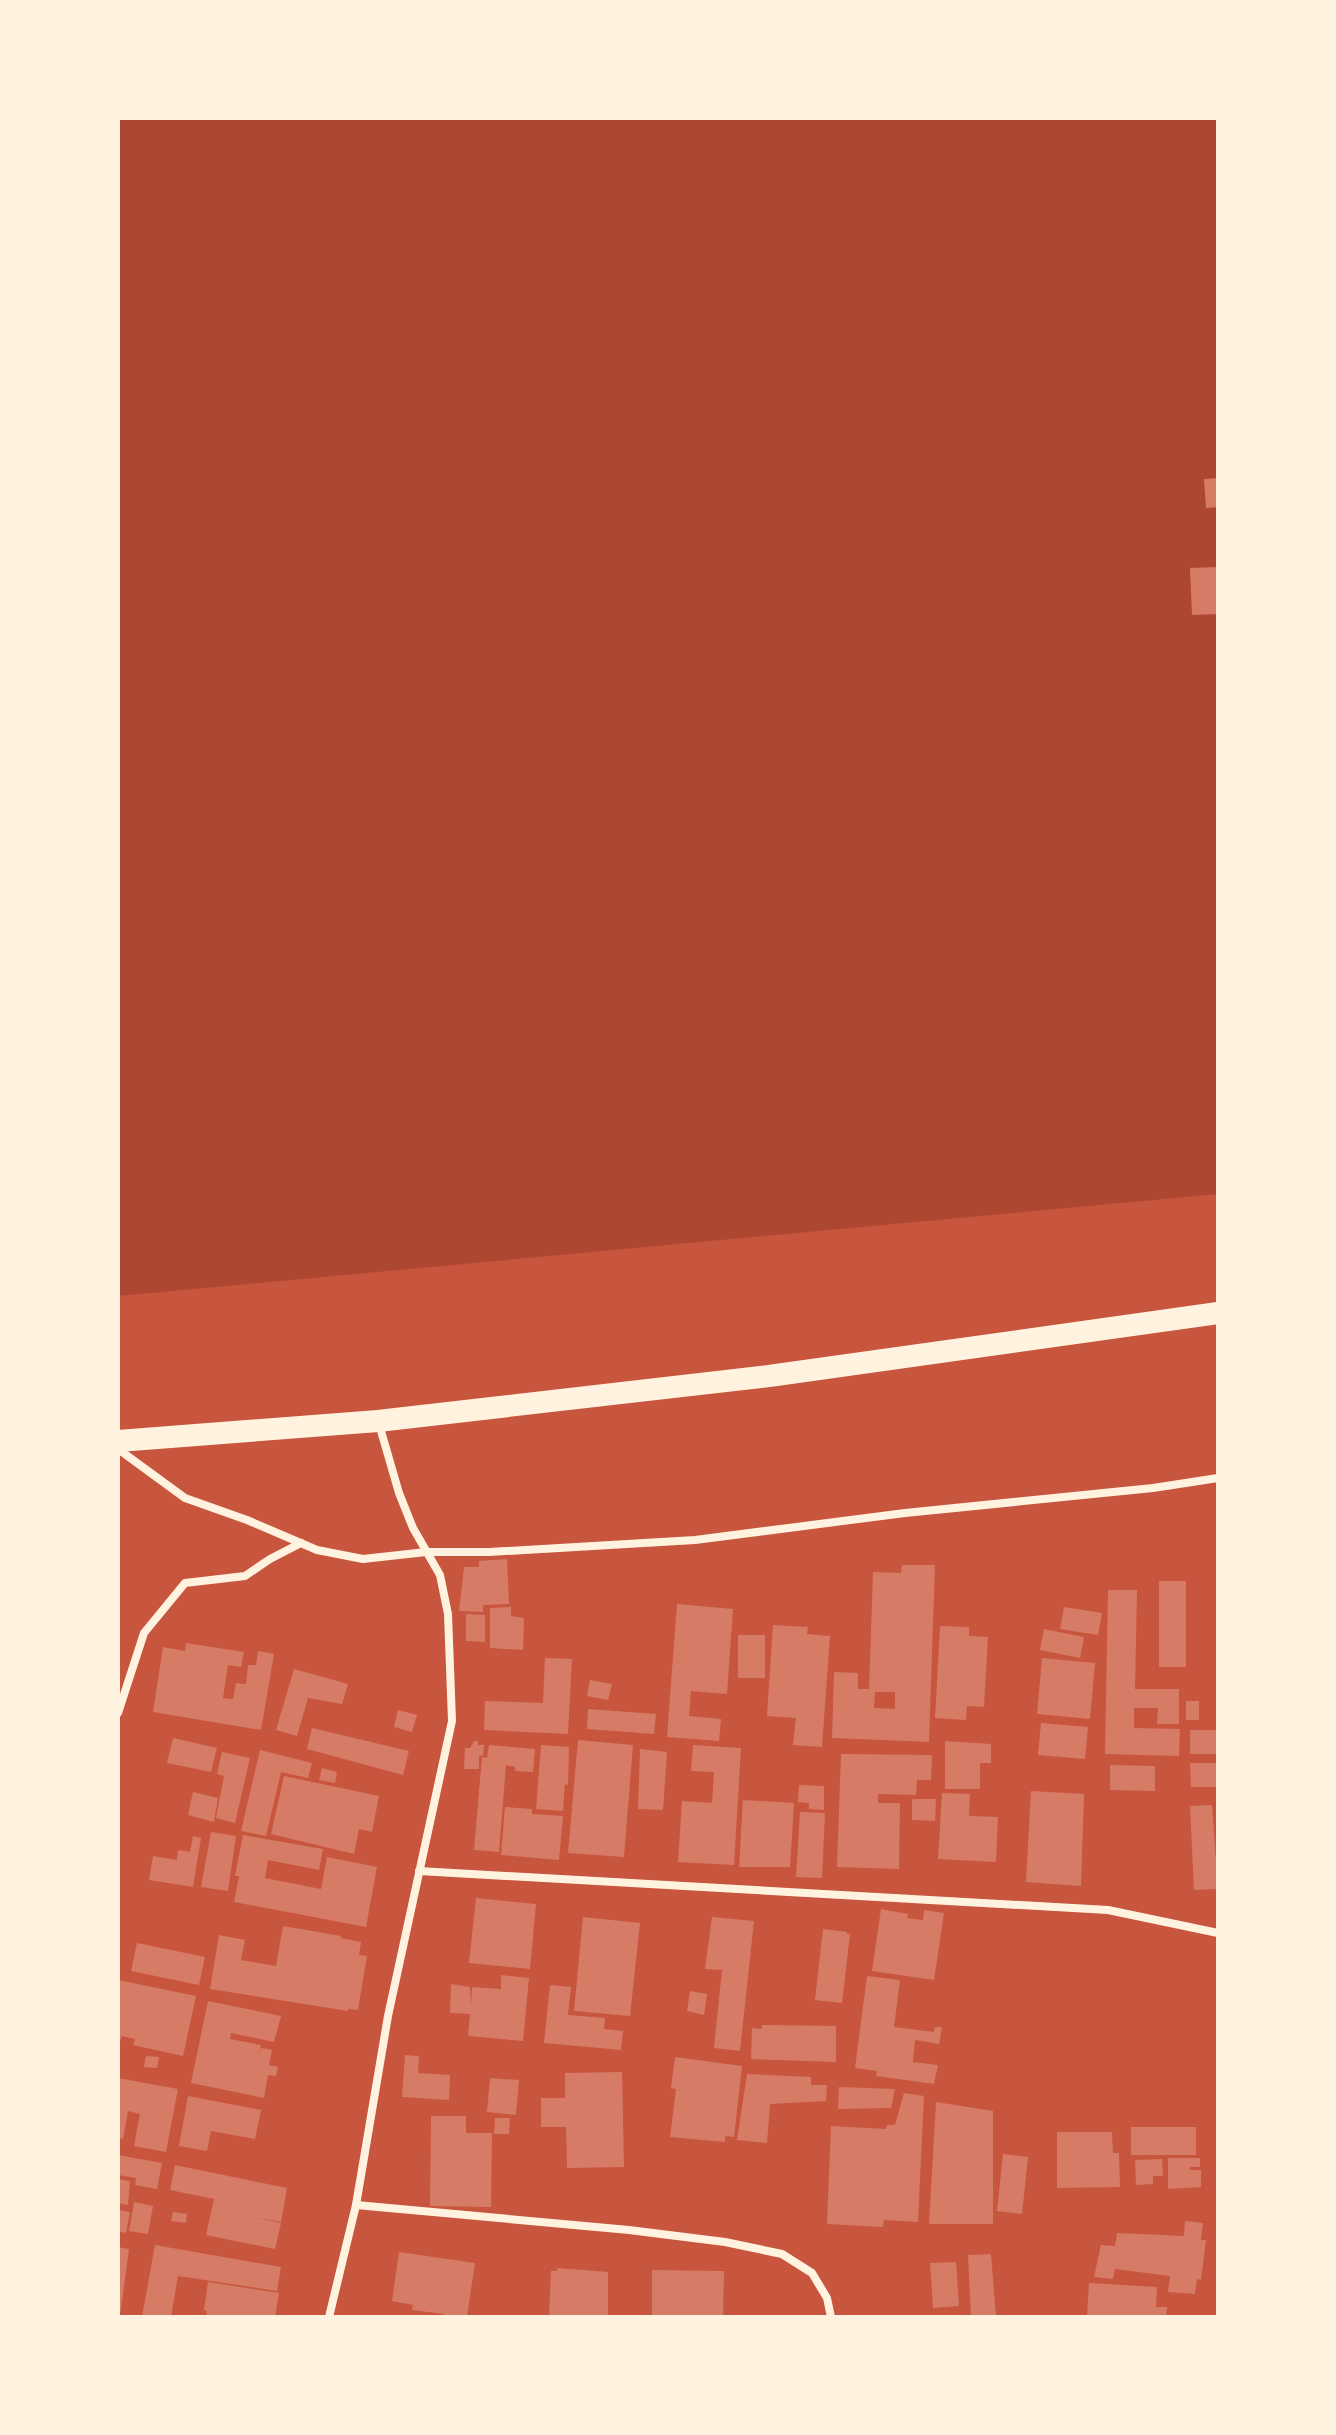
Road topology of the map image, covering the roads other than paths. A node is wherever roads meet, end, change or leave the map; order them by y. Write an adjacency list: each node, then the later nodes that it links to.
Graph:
1 (1218, 1313): 2 (highway)
2 (378, 1421): 3 (highway); 7 (street)
3 (118, 1441)
4 (118, 1449): 6 (street)
5 (1218, 1478): 7 (street)
6 (301, 1543): 7 (street); 8 (street)
7 (426, 1552): 9 (street)
8 (118, 1713)
9 (419, 1871): 10 (street); 11 (street)
10 (1218, 1933)
11 (356, 2205): 12 (street); 13 (street)
12 (329, 2317)
13 (831, 2317)

